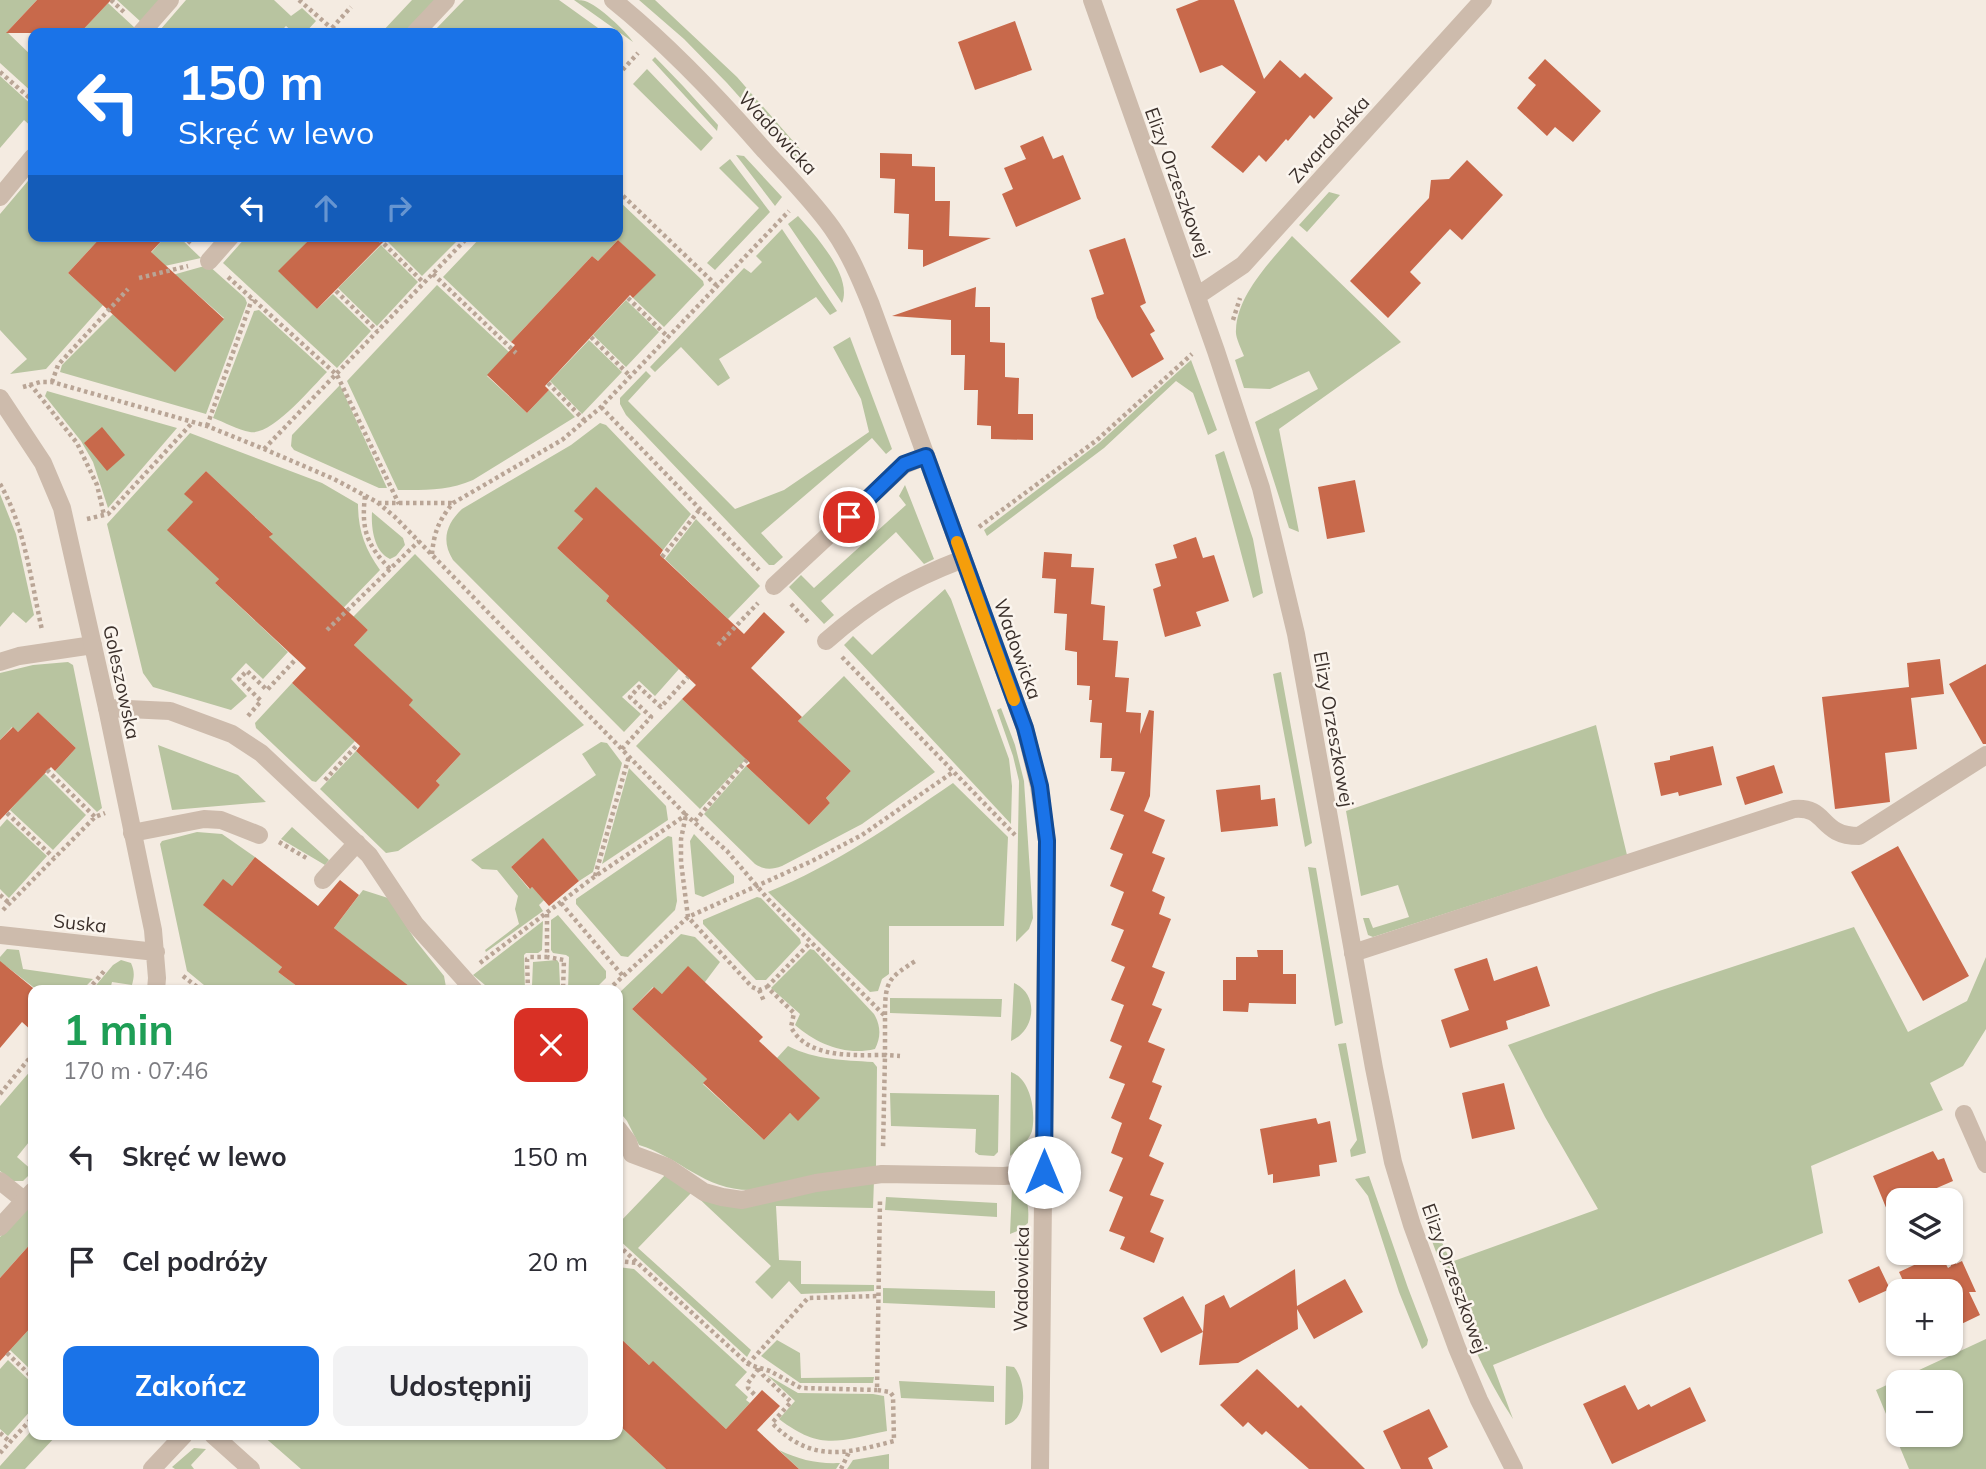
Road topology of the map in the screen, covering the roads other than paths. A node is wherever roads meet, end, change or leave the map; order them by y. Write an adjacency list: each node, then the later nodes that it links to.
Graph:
1 (170, 0): 6 (street)
2 (446, 0): 7 (street)
3 (613, 0): 14 (street, Wadowicka)
4 (1092, 0): 12 (street, Elizy Orzeszkowej)
5 (1483, 0): 12 (street, Zwardońska)
6 (145, 28)
7 (420, 28)
8 (28, 163): 9 (street)
9 (0, 197)
10 (226, 242): 11 (street)
11 (209, 261)
12 (1197, 296): 28 (street, Elizy Orzeszkowej)
13 (2, 400): 18 (street, Goleszowska)
14 (926, 456): 15 (street, Wadowicka); 16 (street)
15 (963, 559): 17 (street); 34 (street, Wadowicka)
16 (775, 586)
17 (826, 641)
18 (93, 645): 19 (street); 20 (street, Goleszowska)
19 (0, 662)
20 (107, 708): 22 (street, Goleszowska); 24 (street)
21 (1986, 755): 28 (street)
22 (132, 833): 23 (street); 27 (street, Goleszowska)
23 (258, 835)
24 (357, 843): 25 (street); 30 (street)
25 (323, 880)
26 (0, 935): 27 (street, Suska)
27 (156, 952): 29 (street, Goleszowska)
28 (1353, 953): 44 (street, Elizy Orzeszkowej)
29 (156, 985)
30 (468, 985)
31 (1964, 1114): 33 (street)
32 (623, 1136): 34 (street)
33 (1986, 1164)
34 (1044, 1172): 43 (street, Wadowicka)
35 (0, 1181): 36 (street)
36 (28, 1195)
37 (28, 1197): 38 (street)
38 (0, 1227)
39 (179, 1440): 41 (street)
40 (219, 1440): 42 (street)
41 (152, 1469)
42 (251, 1469)
43 (1040, 1469)
44 (1514, 1469)

